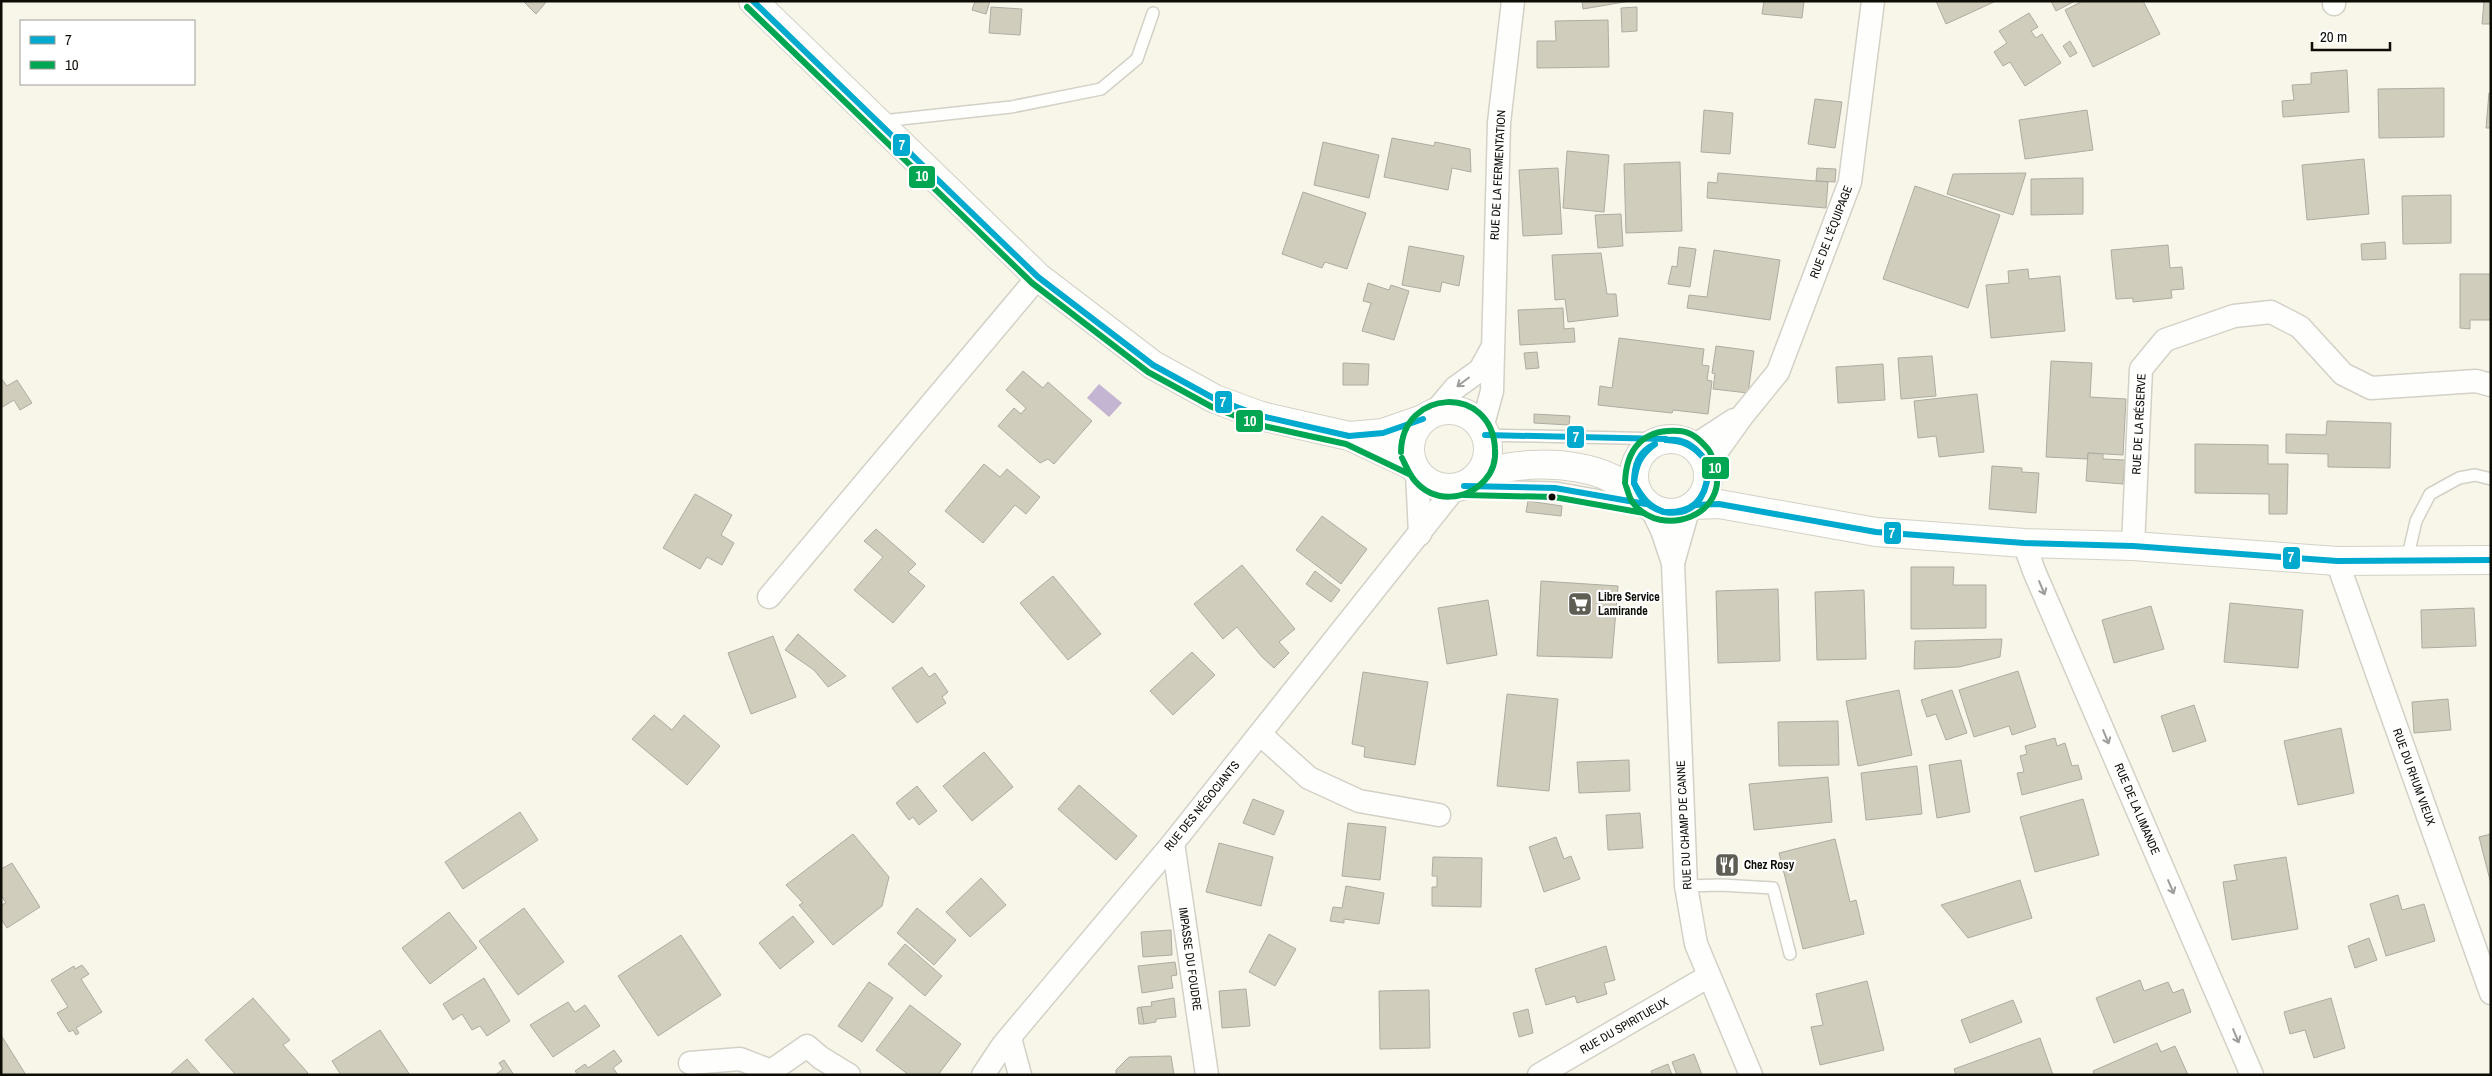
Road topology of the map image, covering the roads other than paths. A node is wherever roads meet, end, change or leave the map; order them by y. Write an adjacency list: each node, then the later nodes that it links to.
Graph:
1 (753, 1): 5 (street)
2 (1513, 1): 7 (street, RUE DE LA FERMENTATION)
3 (1873, 1): 13 (street, RUE DE L'ÉQUIPAGE)
4 (1153, 13): 5 (lane)
5 (877, 122): 6 (street)
6 (1038, 277): 11 (street); 29 (street)
7 (1491, 350): 9 (street, RUE DE LA FERMENTATION, one-way to 9); 10 (street, RUE DE LA FERMENTATION)
8 (2491, 385): 24 (street, RUE DE LA RÉSERVE)
9 (1428, 417): 10 (street); 11 (street); 15 (street)
10 (1485, 435): 12 (lane); 14 (street); 18 (street)
11 (1349, 436): 15 (street)
12 (1654, 445): 13 (street); 16 (street); 19 (street)
13 (1703, 462): 20 (street); 21 (street)
14 (1529, 464): 16 (street); 18 (street)
15 (1415, 469): 18 (street); 22 (street)
16 (1585, 469): 19 (street)
17 (2491, 479): 25 (lane)
18 (1462, 485): 19 (lane); 22 (street, RUE DES NÉGOCIANTS)
19 (1645, 502): 20 (street); 28 (street, RUE DU CHAMP DE CANNE)
20 (1691, 507): 21 (street); 28 (street, RUE DU CHAMP DE CANNE)
21 (1772, 512): 23 (street)
22 (1420, 534): 30 (street, RUE DES NÉGOCIANTS)
23 (2024, 543): 24 (street); 45 (street, RUE DE LA LIMANDE, one-way to 45)
24 (2132, 546): 27 (street)
25 (2407, 560): 26 (street); 27 (street)
26 (2491, 560)
27 (2337, 561): 36 (street, RUE DU RHUM VIEUX)
28 (1673, 563): 33 (street, RUE DU CHAMP DE CANNE)
29 (769, 597)
30 (1260, 734): 31 (street); 32 (street, RUE DES NÉGOCIANTS)
31 (1440, 815)
32 (1173, 843): 37 (street, RUE DES NÉGOCIANTS); 42 (street, IMPASSE DU FOUDRE)
33 (1686, 886): 34 (lane); 35 (street, RUE DU CHAMP DE CANNE)
34 (1790, 954)
35 (1709, 976): 43 (street, RUE DU SPIRITUEUX); 44 (street, RUE DU CHAMP DE CANNE)
36 (2491, 993)
37 (1010, 1038): 40 (street, RUE DES NÉGOCIANTS); 41 (street)
38 (690, 1063): 39 (street)
39 (849, 1075)
40 (983, 1075)
41 (1020, 1075)
42 (1207, 1075)
43 (1539, 1075)
44 (1751, 1075)
45 (2252, 1075)

